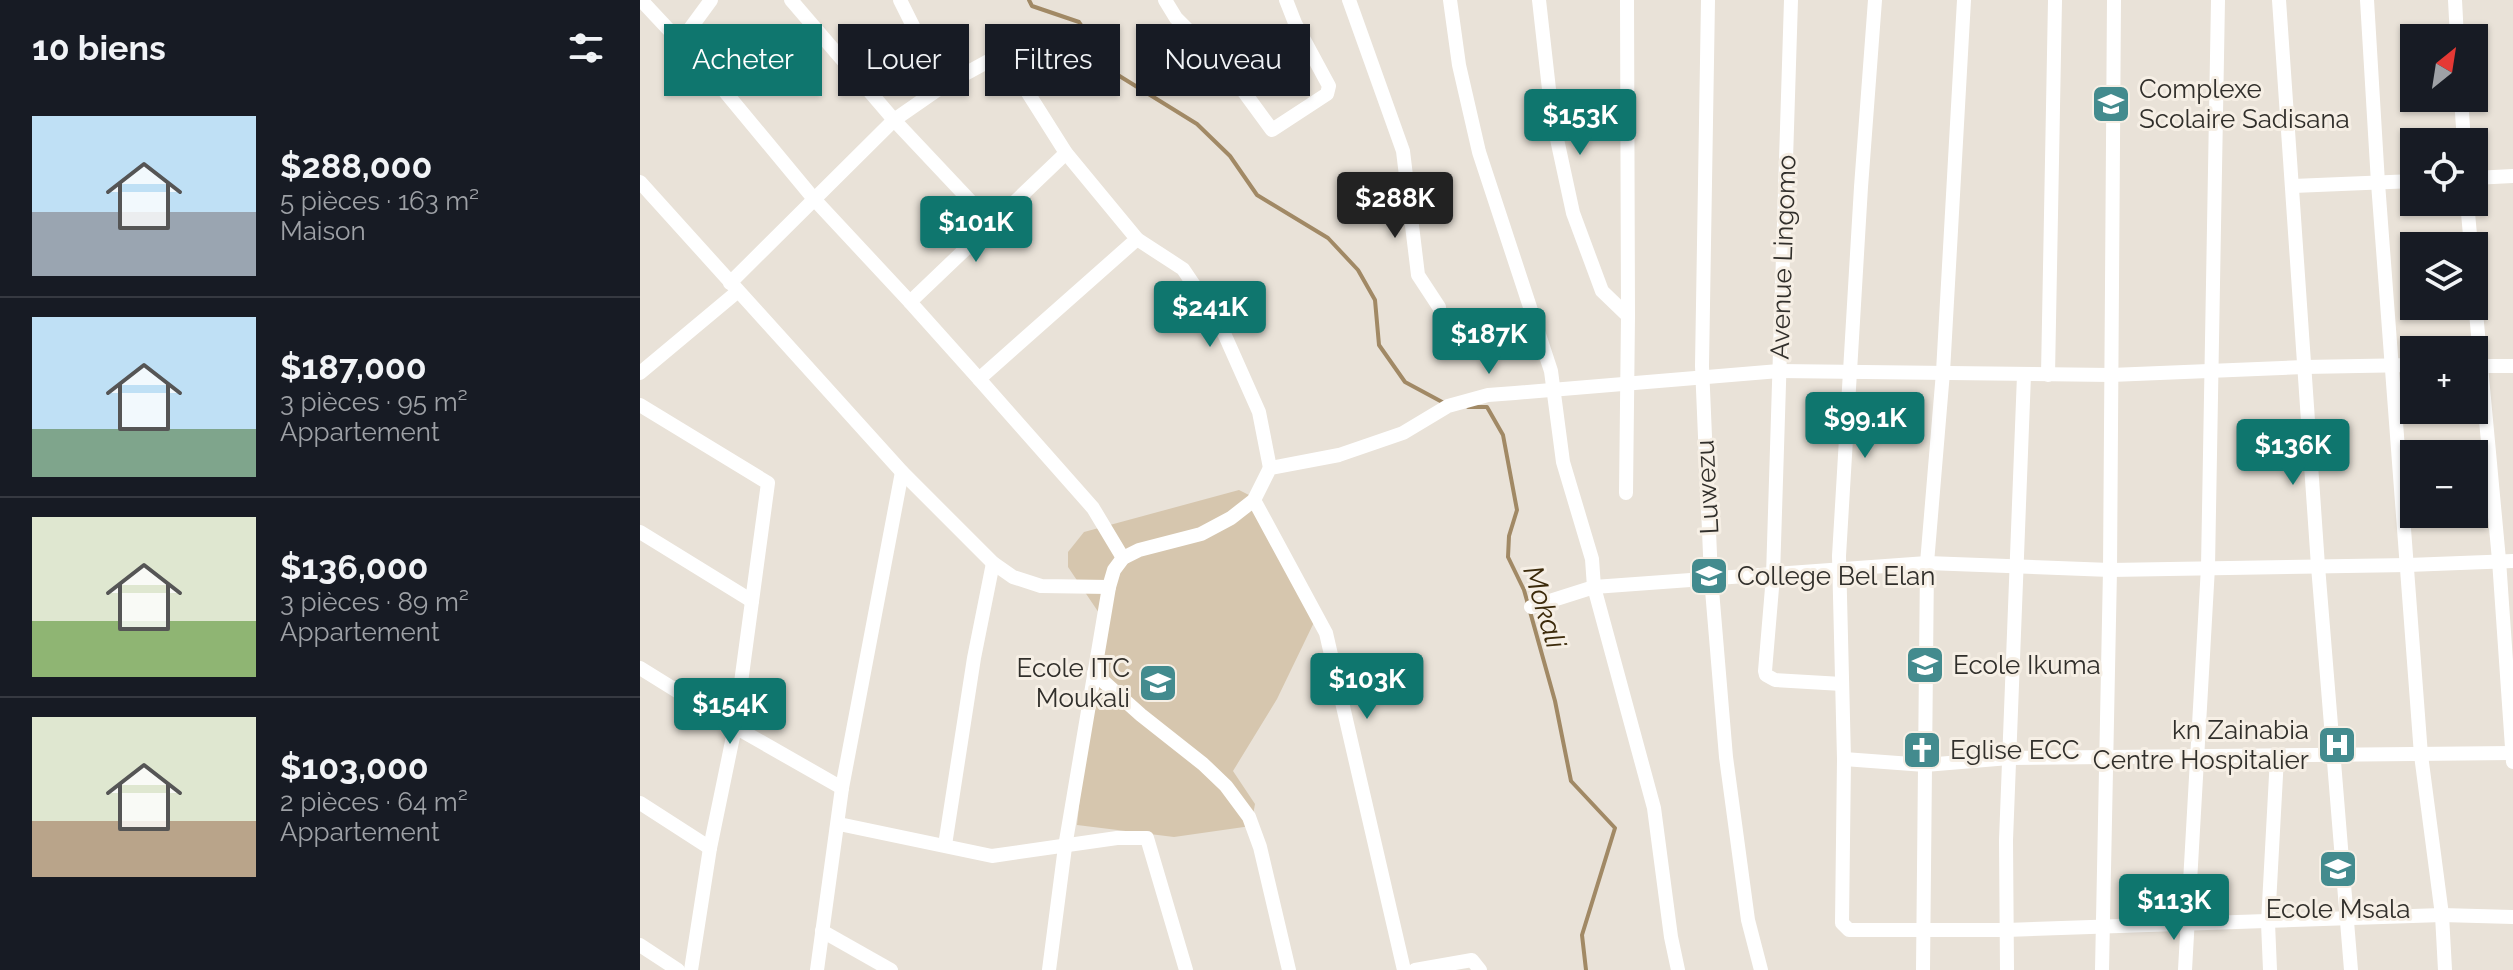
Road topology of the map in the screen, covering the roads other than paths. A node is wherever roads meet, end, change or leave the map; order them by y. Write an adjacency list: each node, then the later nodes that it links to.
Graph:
1 (641, 0): 21 (street)
2 (711, 0): 22 (street)
3 (791, 0): 28 (street)
4 (900, 0): 23 (street)
5 (1165, 0): 6 (street)
6 (1286, 0)
7 (1349, 0): 41 (street)
8 (1450, 0): 59 (street)
9 (1539, 0): 42 (street)
10 (1627, 0): 42 (street)
11 (1708, 0): 56 (street, Luwezu)
12 (1791, 0): 49 (street, Avenue Lingomo)
13 (1875, 0): 48 (street)
14 (1964, 0): 50 (street)
15 (2055, 0): 54 (street)
16 (2114, 0): 55 (street)
17 (2218, 0): 52 (street)
18 (2279, 0): 35 (street)
19 (2367, 0): 34 (street)
20 (2455, 0): 24 (street)
21 (664, 24)
22 (693, 24)
23 (912, 24)
24 (2456, 24)
25 (969, 72): 29 (street)
26 (727, 96): 36 (street)
27 (929, 96): 28 (street)
28 (894, 120): 36 (street); 37 (street)
29 (1066, 153): 37 (street); 38 (street)
30 (2513, 176): 31 (street)
31 (2488, 177)
32 (640, 182): 39 (street)
33 (2400, 182): 34 (street)
34 (2378, 183): 35 (street); 43 (street)
35 (2293, 186): 47 (street)
36 (814, 199): 39 (street); 40 (street)
37 (991, 223): 40 (street)
38 (1137, 239): 57 (street); 62 (street)
39 (733, 287): 51 (street); 63 (street)
40 (910, 302): 57 (street)
41 (1439, 307)
42 (1628, 316): 58 (street)
43 (2394, 365): 44 (street); 47 (street); 71 (street)
44 (2400, 365)
45 (2488, 366): 46 (street)
46 (2513, 366)
47 (2304, 367): 52 (street); 72 (street)
48 (1851, 370): 49 (street); 50 (street); 75 (street)
49 (1779, 371): 56 (street); 77 (street, Avenue Lingomo)
50 (1943, 372): 53 (street); 70 (street)
51 (640, 373)
52 (2210, 373): 55 (street); 74 (street)
53 (2024, 375): 54 (street); 73 (street)
54 (2048, 375): 55 (street)
55 (2111, 375): 76 (street)
56 (1702, 378): 58 (street); 78 (street, Luwezu)
57 (979, 379): 67 (street)
58 (1627, 384): 59 (street); 64 (street)
59 (1555, 389): 62 (street); 80 (street)
60 (640, 405): 81 (street)
61 (2486, 424): 68 (street)
62 (1270, 468): 65 (street)
63 (902, 472): 69 (street); 97 (street)
64 (1626, 493)
65 (1254, 500): 67 (street); 120 (street)
66 (640, 532): 81 (street)
67 (1123, 558): 79 (street)
68 (2506, 560): 71 (street); 87 (street)
69 (993, 563): 79 (street); 100 (street)
70 (1927, 563): 73 (street); 75 (street); 96 (street)
71 (2408, 565): 72 (street); 88 (street)
72 (2318, 566): 74 (street); 90 (street)
73 (2017, 567): 76 (street); 92 (street)
74 (2208, 567): 76 (street); 89 (street)
75 (1839, 568): 77 (street); 85 (street)
76 (2110, 570): 93 (street)
77 (1773, 576): 78 (street); 85 (street, Avenue Lingomo)
78 (1711, 578): 80 (street); 124 (street, Luwezu)
79 (1109, 587): 84 (street)
80 (1594, 587): 82 (street); 123 (street)
81 (752, 601): 86 (street)
82 (1531, 607)
83 (640, 668): 86 (street)
84 (1094, 673): 101 (street); 119 (street)
85 (1842, 684): 94 (street)
86 (735, 727): 97 (street); 102 (street)
87 (2513, 753): 88 (street); 95 (street)
88 (2421, 755): 90 (street); 103 (street)
89 (2196, 756): 91 (street); 93 (street); 106 (street)
90 (2335, 756): 91 (street); 105 (street)
91 (2277, 757): 107 (street)
92 (2009, 758): 93 (street); 96 (street); 110 (street)
93 (2107, 758): 108 (street)
94 (1844, 759): 96 (street); 109 (street)
95 (2513, 762)
96 (1925, 765): 109 (street)
97 (842, 788): 99 (street)
98 (640, 803): 102 (street)
99 (839, 824): 100 (street); 111 (street)
100 (945, 845): 101 (street)
101 (1065, 847): 117 (street); 118 (street)
102 (710, 848): 114 (street)
103 (2442, 915): 104 (street); 105 (street); 131 (street)
104 (2513, 917)
105 (2347, 920): 107 (street); 130 (street)
106 (2186, 922): 107 (street); 108 (street); 128 (street)
107 (2268, 923): 129 (street)
108 (2103, 926): 110 (street); 127 (street)
109 (1925, 929): 110 (street); 125 (street)
110 (2006, 930): 126 (street)
111 (822, 931): 115 (street); 116 (street)
112 (640, 945): 113 (street)
113 (678, 970)
114 (691, 970)
115 (817, 970)
116 (891, 970)
117 (1049, 970)
118 (1186, 970)
119 (1289, 970)
120 (1404, 970)
121 (1415, 970): 122 (street)
122 (1480, 970)
123 (1678, 970)
124 (1761, 970)
125 (1923, 970)
126 (2007, 970)
127 (2102, 970)
128 (2185, 970)
129 (2270, 970)
130 (2351, 970)
131 (2445, 970)

